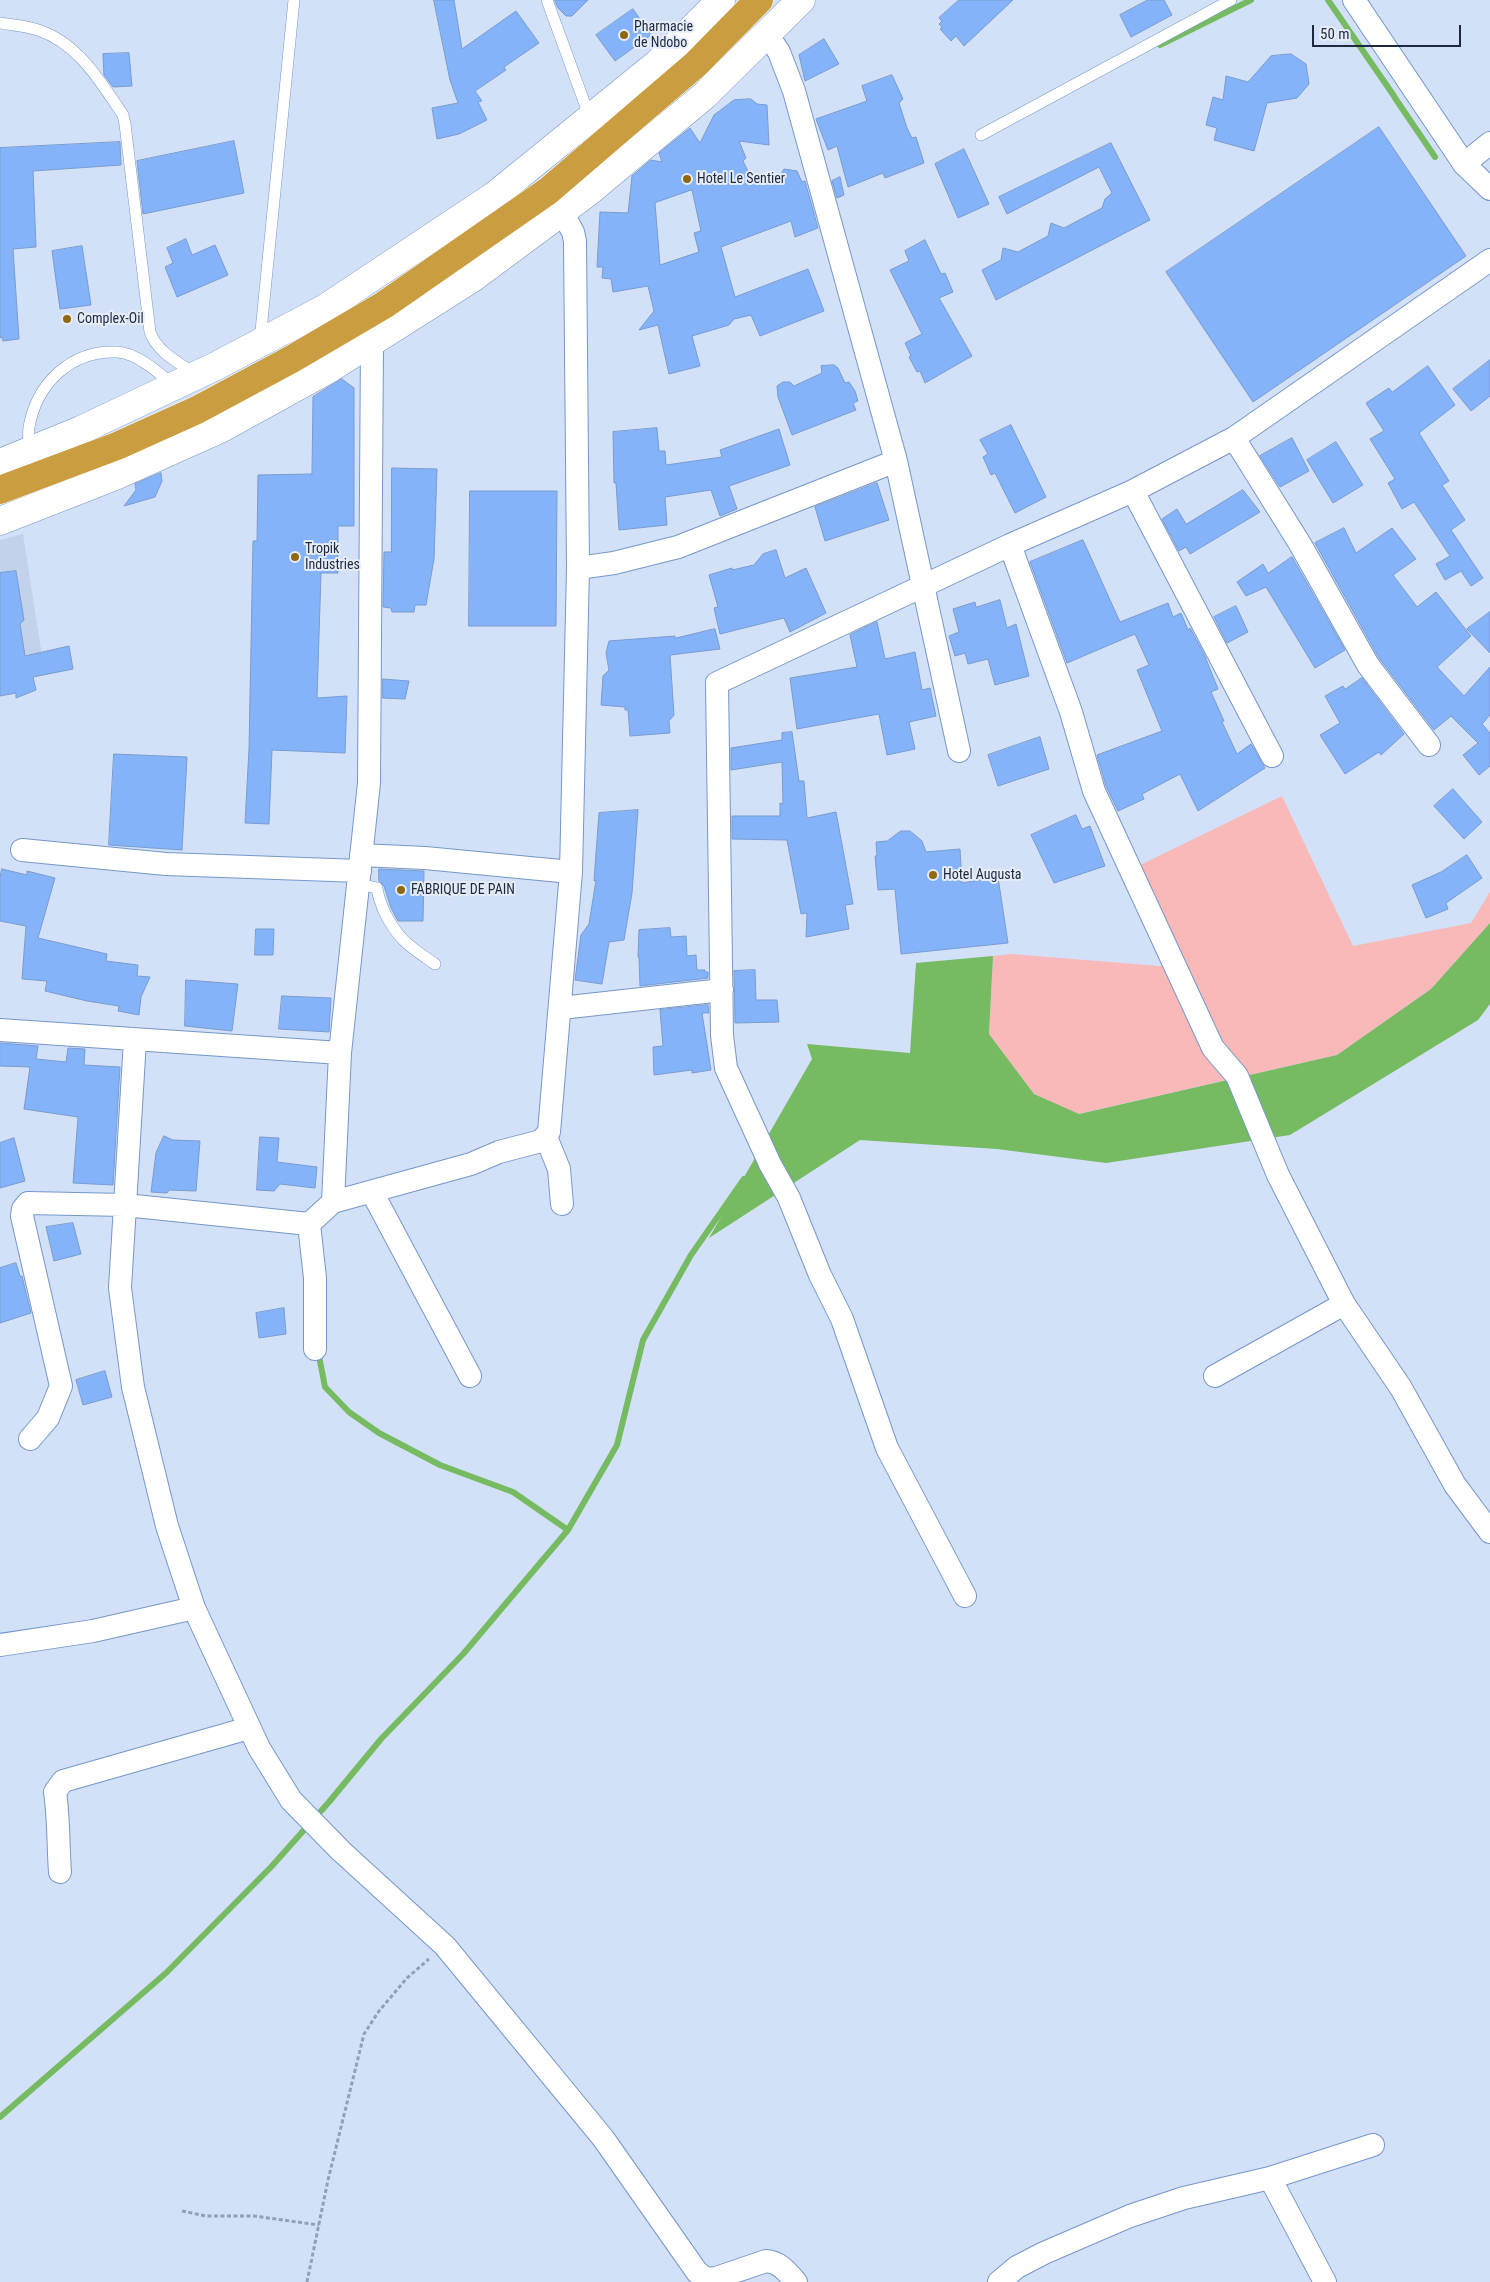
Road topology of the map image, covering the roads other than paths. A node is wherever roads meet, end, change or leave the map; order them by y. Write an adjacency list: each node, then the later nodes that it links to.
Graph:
1 (294, 0): 18 (lane)
2 (547, 0): 10 (lane)
3 (721, 0): 10 (main road)
4 (759, 0): 24 (highway)
5 (801, 0): 9 (main road)
6 (1231, 0): 11 (lane)
7 (1354, 0): 13 (street)
8 (0, 22): 19 (lane)
9 (767, 34): 15 (main road); 22 (street)
10 (590, 118): 18 (main road)
11 (981, 135)
12 (1490, 143): 13 (street)
13 (1464, 164): 14 (street)
14 (1490, 188)
15 (562, 212): 17 (main road); 28 (street)
16 (1490, 260): 20 (street)
17 (372, 342): 26 (main road); 34 (street)
18 (260, 343): 19 (main road)
19 (185, 381): 21 (main road); 21 (lane)
20 (1234, 438): 25 (street); 30 (street)
21 (29, 452): 23 (main road)
22 (896, 461): 28 (street); 29 (street)
23 (0, 464)
24 (0, 490)
25 (1133, 491): 27 (street); 32 (street)
26 (0, 521)
27 (1010, 545): 29 (street); 48 (street)
28 (578, 568): 35 (street)
29 (923, 586): 31 (street); 37 (street)
30 (1429, 744)
31 (959, 751)
32 (1272, 756)
33 (22, 850): 34 (street)
34 (360, 870): 35 (street); 36 (lane); 41 (street)
35 (571, 872): 38 (street)
36 (435, 964)
37 (722, 990): 38 (street); 54 (street)
38 (561, 1008): 42 (street)
39 (0, 1030): 40 (street)
40 (135, 1040): 41 (street); 46 (street)
41 (340, 1053): 44 (street)
42 (546, 1137): 43 (street); 45 (street)
43 (372, 1192): 44 (street); 50 (street)
44 (333, 1202): 47 (street)
45 (562, 1204)
46 (125, 1206): 47 (street); 52 (street); 55 (street)
47 (309, 1224): 49 (street)
48 (1344, 1304): 51 (street); 53 (street)
49 (314, 1349)
50 (470, 1376)
51 (1215, 1376)
52 (30, 1439)
53 (1490, 1532)
54 (965, 1596)
55 (194, 1608): 56 (street); 57 (street)
56 (0, 1645)
57 (249, 1728): 58 (street); 61 (street)
58 (60, 1872)
59 (1373, 2145): 60 (street)
60 (1270, 2178): 62 (street); 63 (street)
61 (796, 2282)
62 (999, 2282)
63 (1325, 2282)

